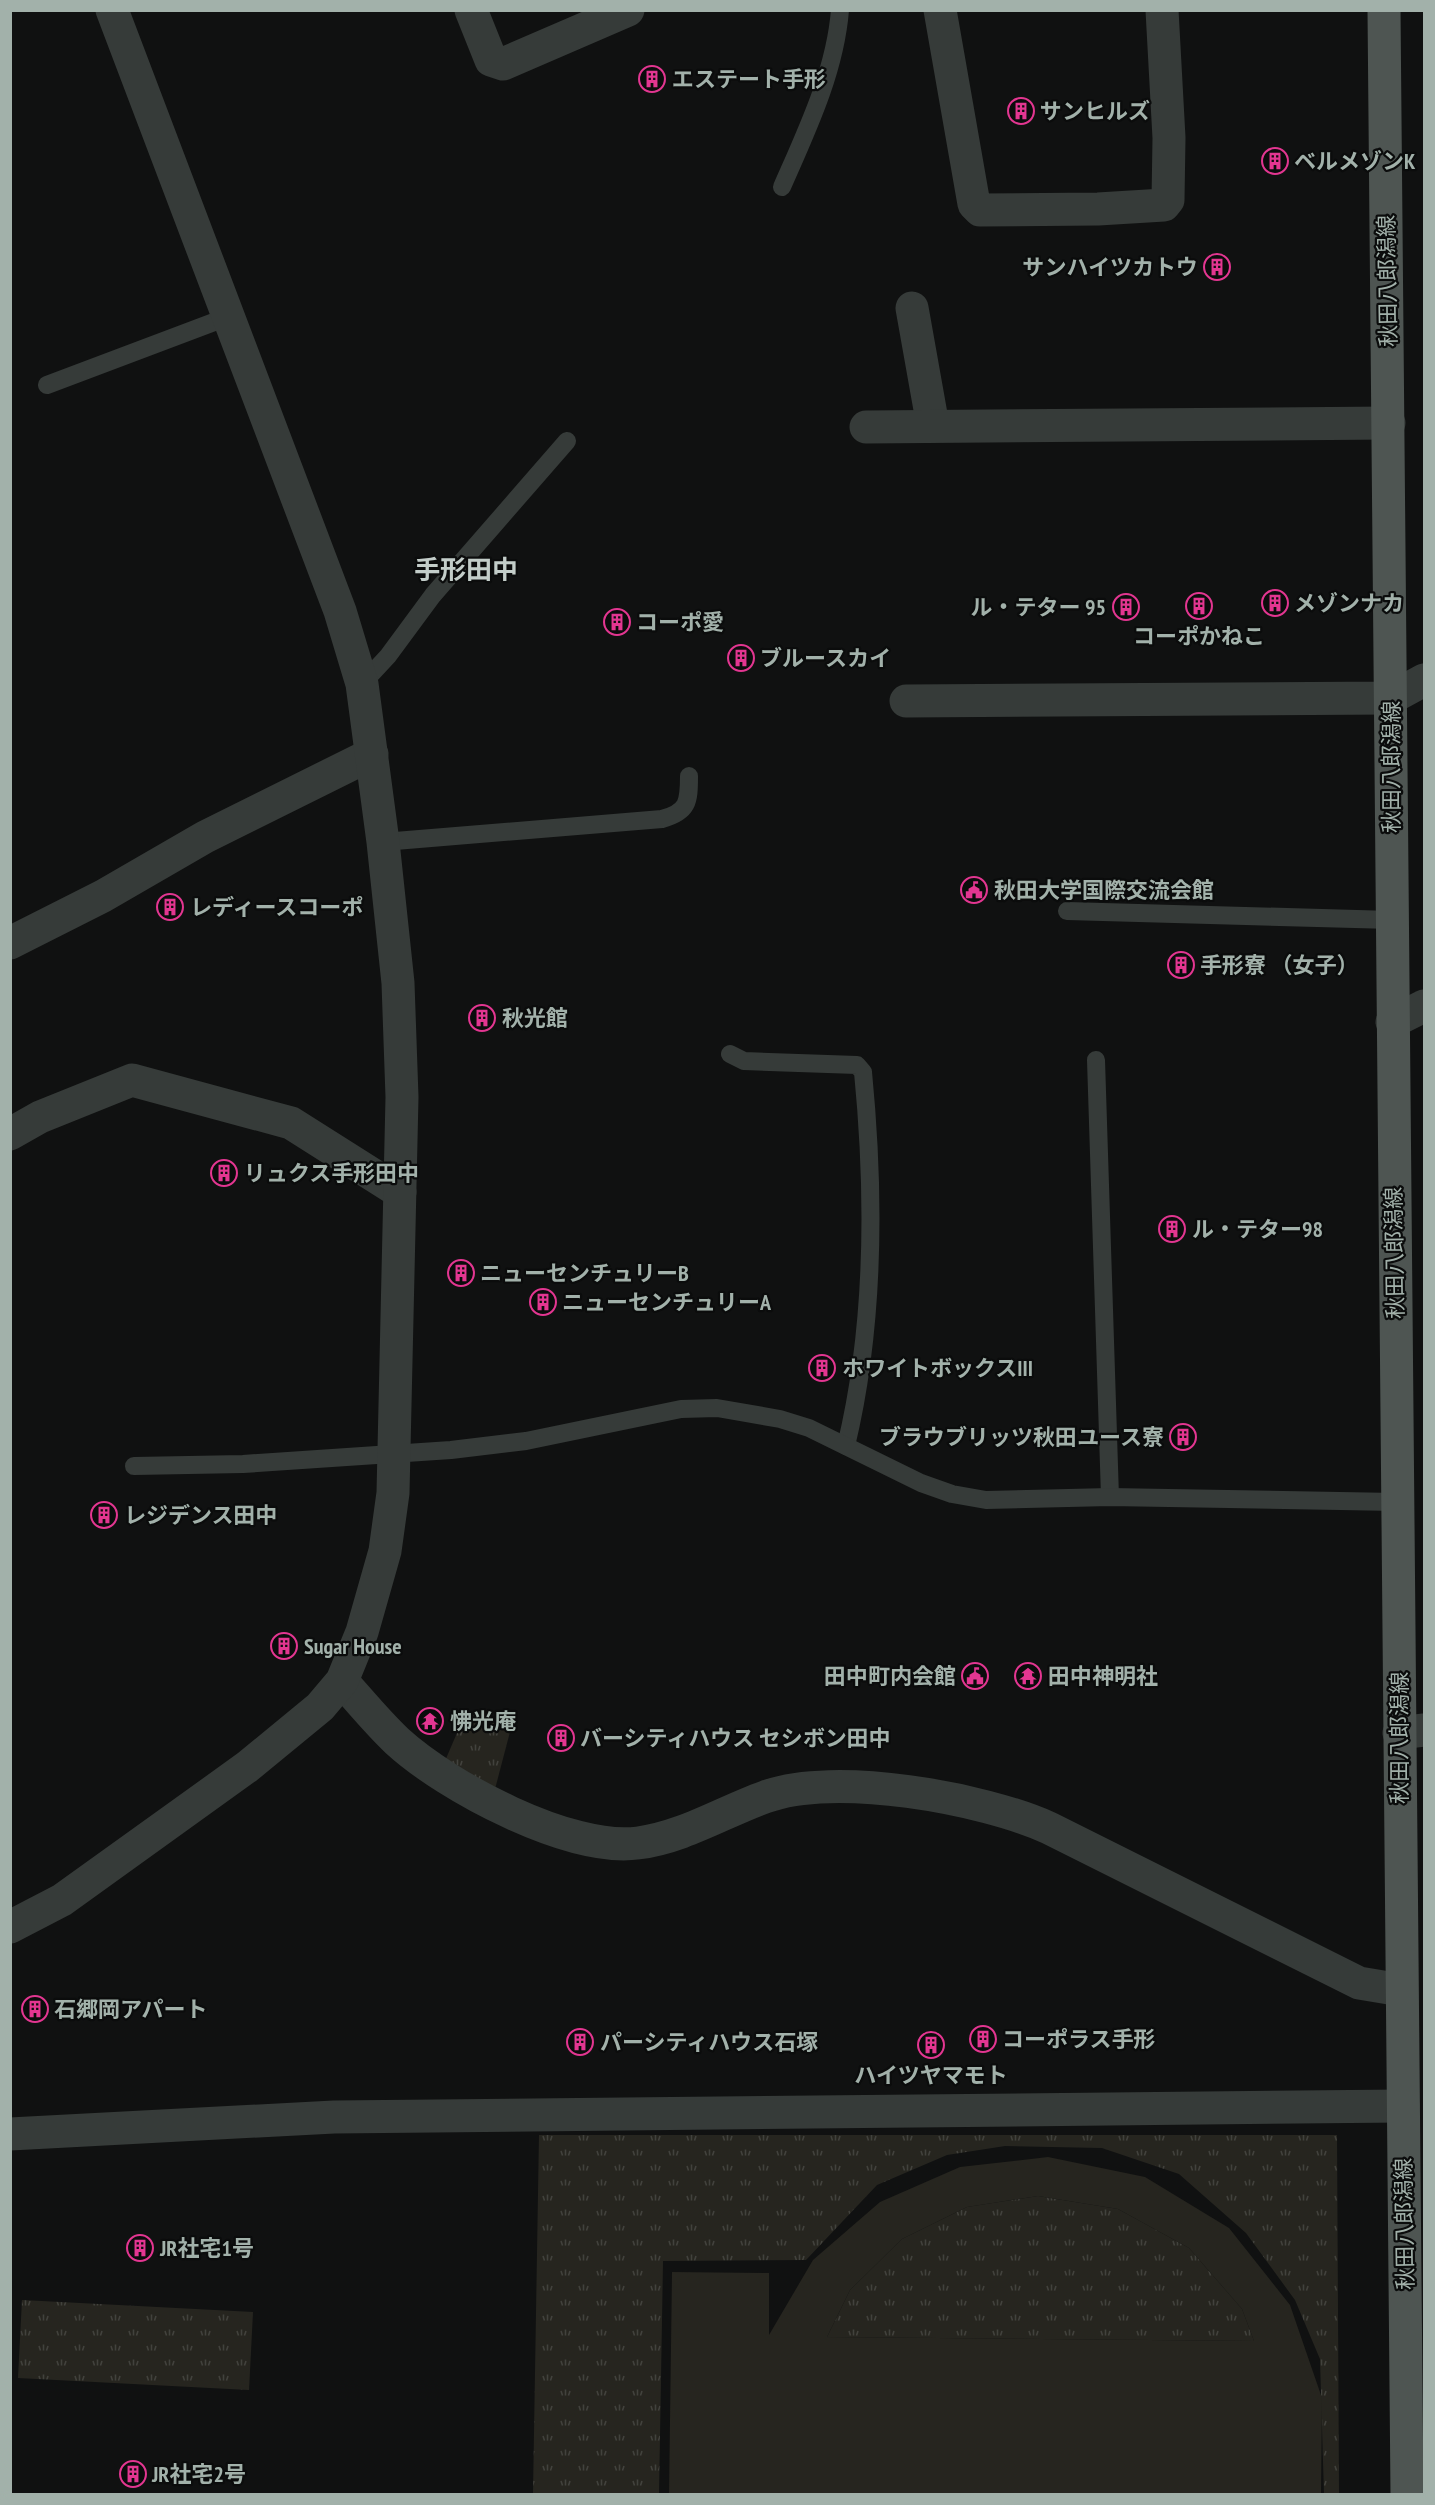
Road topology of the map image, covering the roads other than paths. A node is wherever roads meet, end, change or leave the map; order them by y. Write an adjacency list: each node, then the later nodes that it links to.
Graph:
1 (112, 10): 10 (street)
2 (471, 10): 3 (street)
3 (628, 10)
4 (840, 10): 8 (lane)
5 (940, 10): 6 (street)
6 (1162, 10)
7 (1384, 10): 12 (main road, 秋田八郎潟線)
8 (782, 187)
9 (912, 308): 13 (street)
10 (230, 316): 11 (lane); 17 (street)
11 (47, 385)
12 (1389, 423): 13 (street); 18 (main road, 秋田八郎潟線)
13 (933, 426): 14 (street)
14 (866, 427)
15 (567, 441): 17 (lane)
16 (1425, 680): 18 (street)
17 (362, 684): 20 (street)
18 (1391, 698): 19 (street); 24 (main road, 秋田八郎潟線)
19 (906, 701)
20 (372, 754): 22 (street); 25 (street)
21 (689, 776): 22 (lane)
22 (383, 842): 31 (street)
23 (1067, 911): 24 (lane)
24 (1392, 920): 27 (main road, 秋田八郎潟線)
25 (10, 943)
26 (1425, 1006): 27 (street)
27 (1392, 1022): 36 (main road, 秋田八郎潟線)
28 (730, 1054): 32 (lane)
29 (1096, 1060): 35 (lane)
30 (10, 1134): 31 (street)
31 (400, 1192): 33 (street)
32 (846, 1446): 33 (lane); 35 (lane)
33 (394, 1453): 34 (lane); 37 (street)
34 (134, 1466)
35 (1110, 1497): 36 (lane)
36 (1396, 1502): 38 (main road, 秋田八郎潟線)
37 (342, 1681): 39 (street); 40 (street)
38 (1412, 1731): 40 (main road, 秋田八郎潟線)
39 (10, 1927)
40 (1401, 1990): 41 (main road, 秋田八郎潟線)
41 (1402, 2106): 42 (street); 43 (main road, 秋田八郎潟線)
42 (10, 2134)
43 (1407, 2494)

